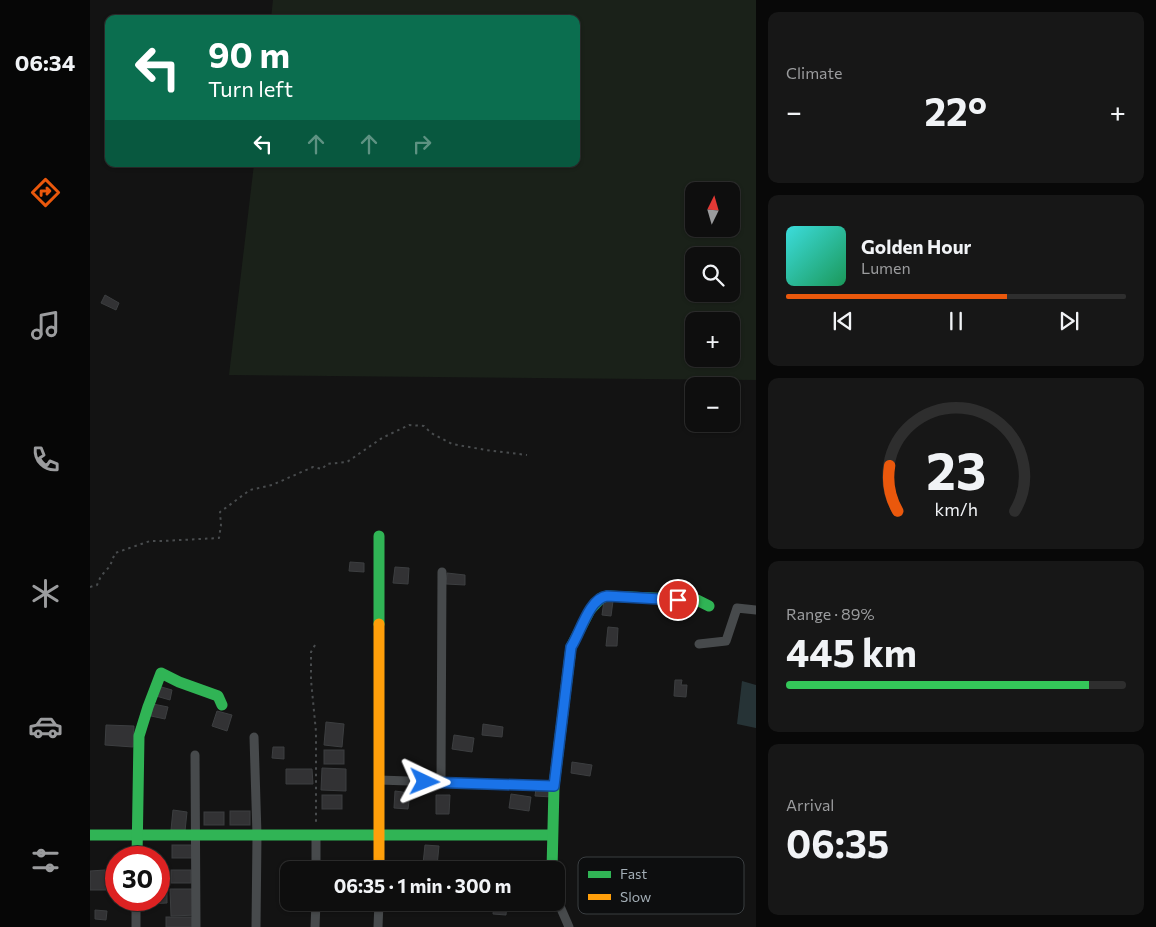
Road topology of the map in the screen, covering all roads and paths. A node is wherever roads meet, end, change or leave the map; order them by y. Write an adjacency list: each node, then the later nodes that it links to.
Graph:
1 (527, 455): 4 (path)
2 (379, 536): 12 (street)
3 (442, 572): 13 (street)
4 (90, 587)
5 (709, 606): 14 (street)
6 (756, 610): 7 (street)
7 (699, 644)
8 (315, 645): 16 (path)
9 (222, 704): 19 (street)
10 (254, 737): 21 (street)
11 (195, 755): 20 (street)
12 (379, 780): 13 (street); 17 (street)
13 (440, 782): 14 (street)
14 (554, 786): 18 (street)
15 (90, 835): 19 (street)
16 (316, 835): 17 (street); 21 (street); 23 (street)
17 (379, 835): 18 (street); 24 (street)
18 (552, 835): 25 (street)
19 (137, 836): 20 (street); 22 (street)
20 (196, 836): 21 (street); 31 (street)
21 (257, 836): 32 (street)
22 (137, 846)
23 (316, 861)
24 (379, 861)
25 (552, 861)
26 (136, 911): 30 (street)
27 (316, 911): 33 (street)
28 (379, 911): 34 (street)
29 (562, 911): 35 (street)
30 (136, 927)
31 (196, 927)
32 (256, 927)
33 (315, 927)
34 (378, 927)
35 (569, 927)

